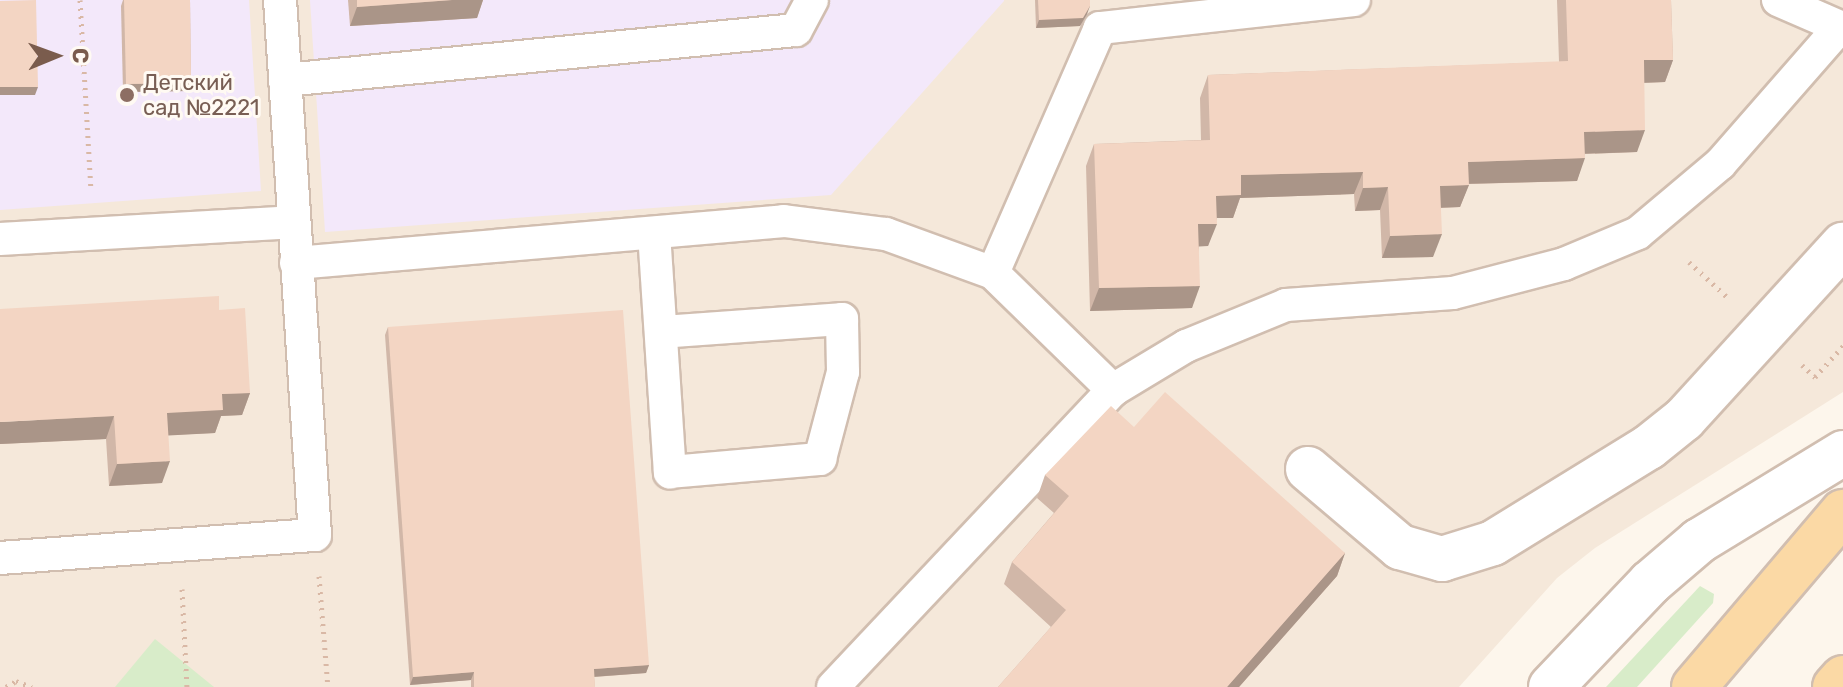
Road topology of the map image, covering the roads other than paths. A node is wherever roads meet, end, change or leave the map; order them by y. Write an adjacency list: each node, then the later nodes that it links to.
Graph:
1 (280, 0): 6 (lane)
2 (812, 0): 6 (lane)
3 (1354, 0): 12 (lane)
4 (1778, 0): 5 (lane)
5 (1841, 28): 14 (lane)
6 (285, 80): 7 (lane)
7 (292, 222): 9 (lane); 11 (lane)
8 (654, 233): 11 (lane); 12 (lane); 13 (lane)
9 (0, 239)
10 (1843, 245): 16 (street)
11 (296, 263): 18 (lane)
12 (993, 273): 14 (lane)
13 (661, 332): 13 (lane)
14 (1113, 390): 20 (lane)
15 (1843, 453): 21 (street)
16 (1308, 469)
17 (1843, 512): 22 (main road)
18 (0, 558)
19 (1843, 678): 23 (main road)
20 (833, 687)
21 (1551, 687)
22 (1694, 687)
23 (1835, 687)

